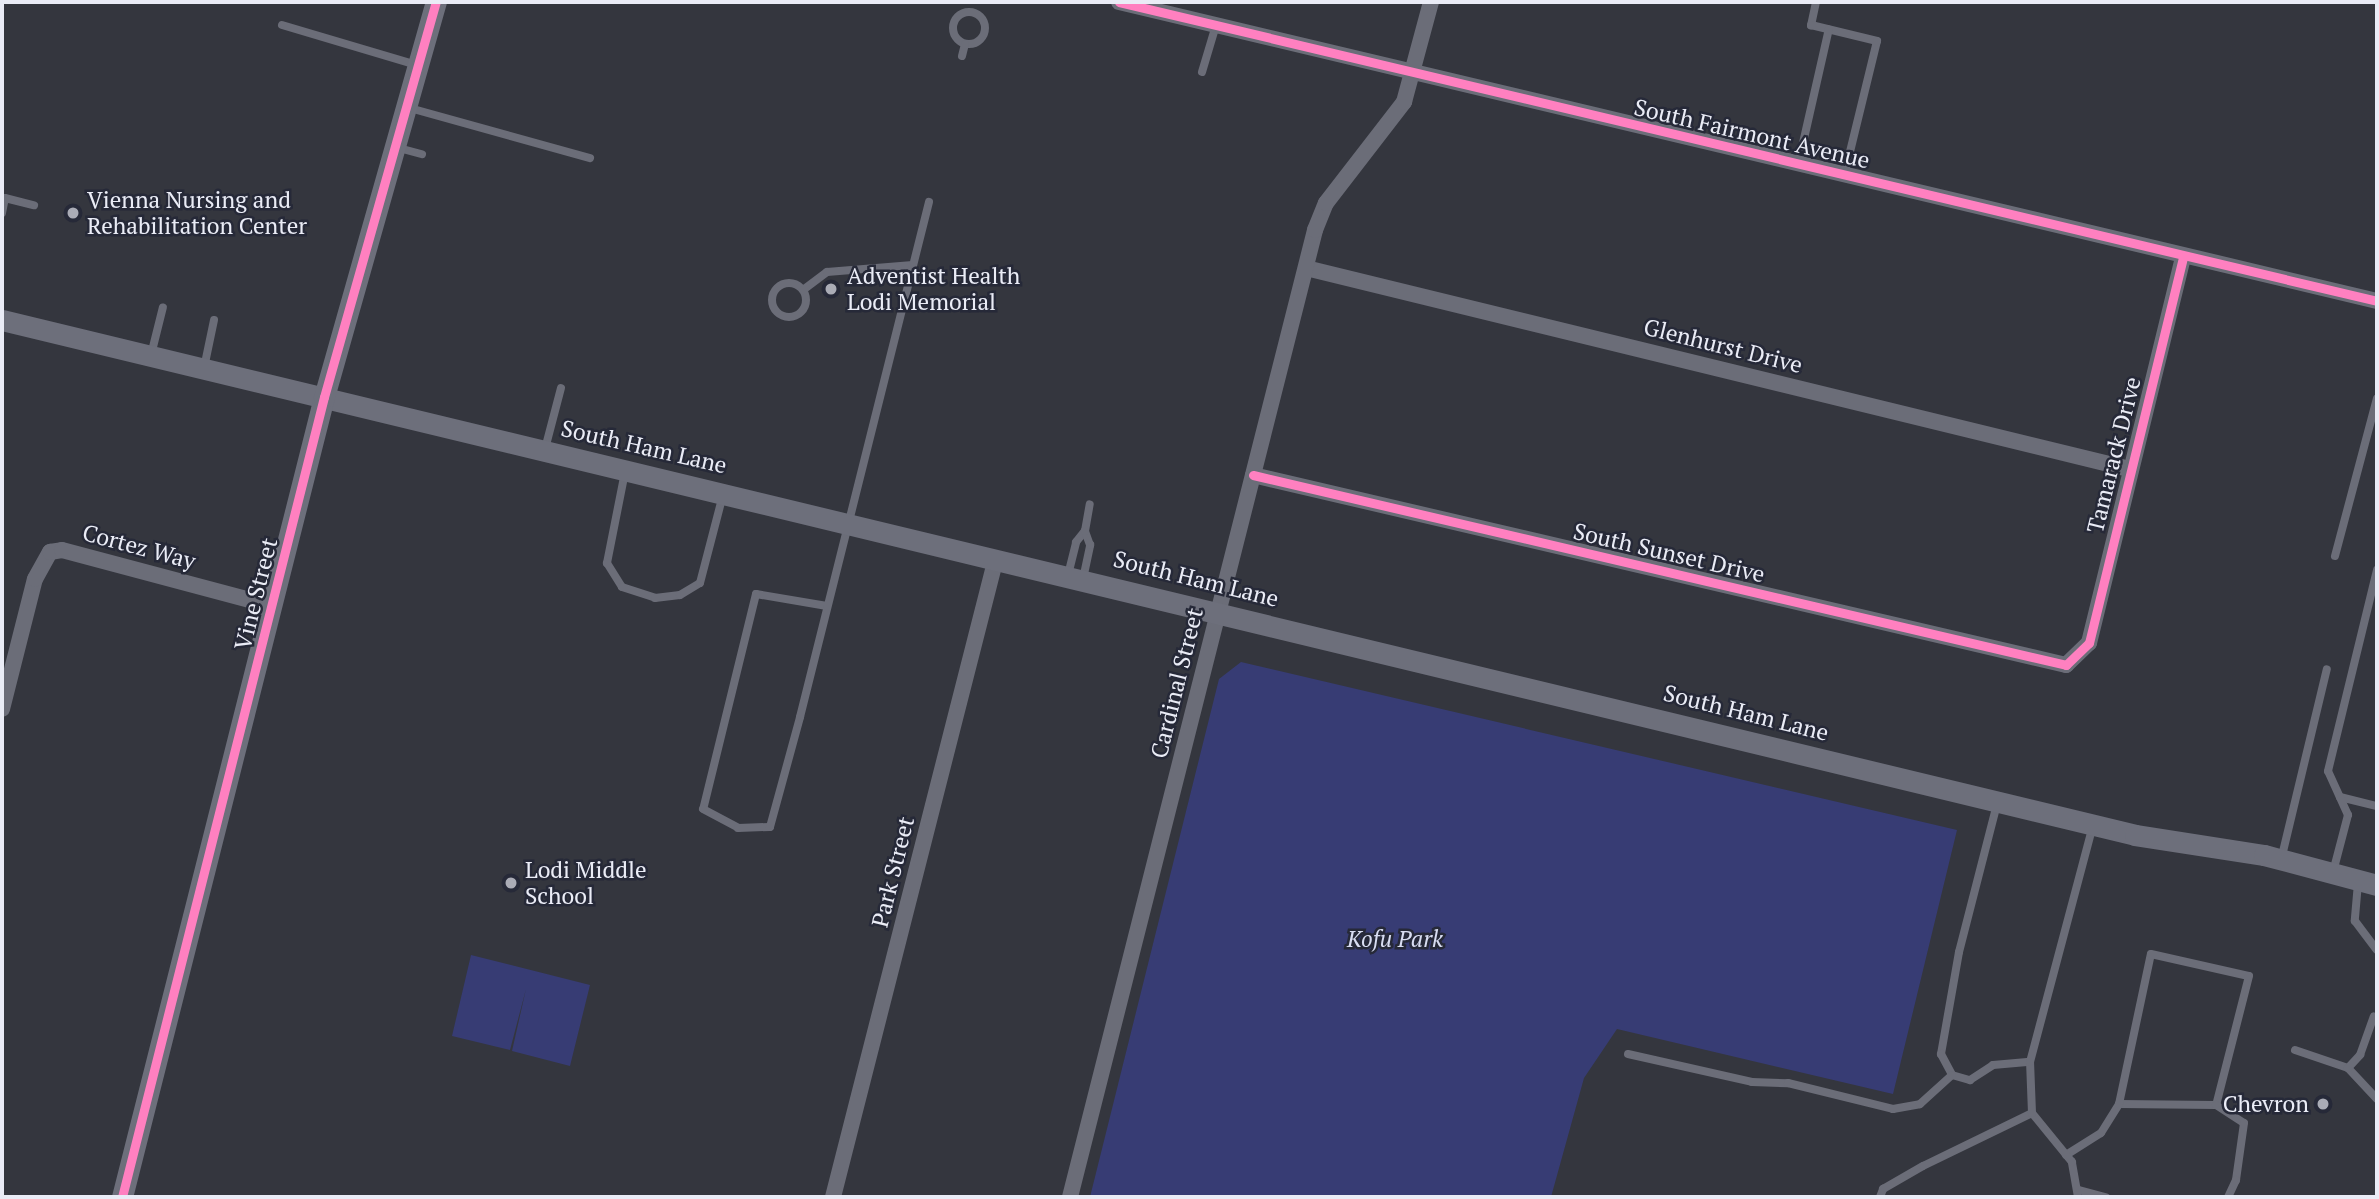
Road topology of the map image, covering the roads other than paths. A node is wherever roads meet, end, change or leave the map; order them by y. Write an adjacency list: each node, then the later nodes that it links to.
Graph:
1 (436, 2): 12 (main road, Vine Street)
2 (975, 2): 6 (lane)
3 (1119, 2): 8 (street, South Fairmont Avenue)
4 (1431, 2): 14 (street, Cardinal Street)
5 (1816, 2): 9 (lane)
6 (973, 12): 10 (lane); 10 (lane)
7 (282, 25): 12 (lane)
8 (1216, 25): 13 (lane); 14 (street, South Fairmont Avenue)
9 (1829, 29): 19 (lane); 20 (lane)
10 (965, 44): 11 (lane)
11 (962, 56)
12 (418, 65): 15 (main road, Vine Street)
13 (1202, 72)
14 (1413, 74): 19 (street, South Fairmont Avenue); 26 (street, Cardinal Street)
15 (406, 107): 16 (main road, Vine Street); 18 (lane)
16 (395, 146): 17 (lane); 35 (main road, Vine Street)
17 (422, 154)
18 (590, 158)
19 (1798, 165): 20 (street, South Fairmont Avenue)
20 (1844, 176): 24 (street, South Fairmont Avenue)
21 (929, 202): 25 (lane)
22 (34, 205): 23 (lane)
23 (2, 213)
24 (2183, 256): 28 (street, South Fairmont Avenue); 38 (street, Tamarack Drive)
25 (912, 265): 27 (lane); 43 (lane)
26 (1306, 268): 38 (street, Glenhurst Drive); 40 (street, Cardinal Street)
27 (803, 290): 27 (lane)
28 (2377, 301)
29 (163, 307): 32 (lane)
30 (2, 320): 32 (main road, South Ham Lane)
31 (214, 320): 33 (lane)
32 (150, 356): 33 (main road, South Ham Lane)
33 (204, 368): 35 (main road, South Ham Lane)
34 (561, 388): 37 (lane)
35 (324, 397): 37 (main road, South Ham Lane); 49 (main road, Vine Street)
36 (2377, 398): 45 (lane)
37 (545, 450): 39 (main road, South Ham Lane)
38 (2129, 469): 52 (street, Tamarack Drive)
39 (626, 470): 41 (main road, South Ham Lane); 41 (lane)
40 (1253, 475): 51 (street, Cardinal Street); 52 (street, South Sunset Drive)
41 (724, 493): 43 (main road, South Ham Lane)
42 (1090, 504): 44 (lane)
43 (847, 522): 46 (main road, South Ham Lane); 50 (lane)
44 (1085, 531): 48 (lane); 48 (lane)
45 (2335, 556)
46 (996, 558): 48 (main road, South Ham Lane); 76 (street, Park Street)
47 (2377, 570): 55 (lane)
48 (1076, 577): 51 (main road, South Ham Lane)
49 (272, 606): 54 (street, Cortez Way); 75 (main road, Vine Street)
50 (827, 606): 50 (lane)
51 (1219, 611): 56 (main road, South Ham Lane); 77 (street, Cardinal Street)
52 (2076, 660)
53 (2327, 669): 59 (lane)
54 (2, 709)
55 (2340, 797): 57 (lane); 60 (lane)
56 (1997, 802): 58 (main road, South Ham Lane); 68 (lane)
57 (2377, 806)
58 (2093, 825): 59 (main road, South Ham Lane); 66 (lane)
59 (2281, 860): 60 (main road, South Ham Lane)
60 (2332, 874): 61 (main road, South Ham Lane)
61 (2367, 883): 62 (lane)
62 (2377, 950)
63 (2374, 1016): 67 (lane)
64 (2295, 1051): 67 (lane)
65 (1628, 1054): 68 (lane)
66 (2030, 1062): 68 (lane); 72 (lane)
67 (2348, 1068): 69 (lane)
68 (1952, 1075)
69 (2377, 1099)
70 (2119, 1104): 71 (lane); 71 (lane); 73 (lane)
71 (2216, 1105): 80 (lane)
72 (2032, 1113): 73 (lane); 78 (lane)
73 (2066, 1155): 74 (lane)
74 (2078, 1194): 79 (lane)
75 (122, 1197)
76 (834, 1197)
77 (1070, 1197)
78 (1881, 1197)
79 (2106, 1197)
80 (2228, 1197)

